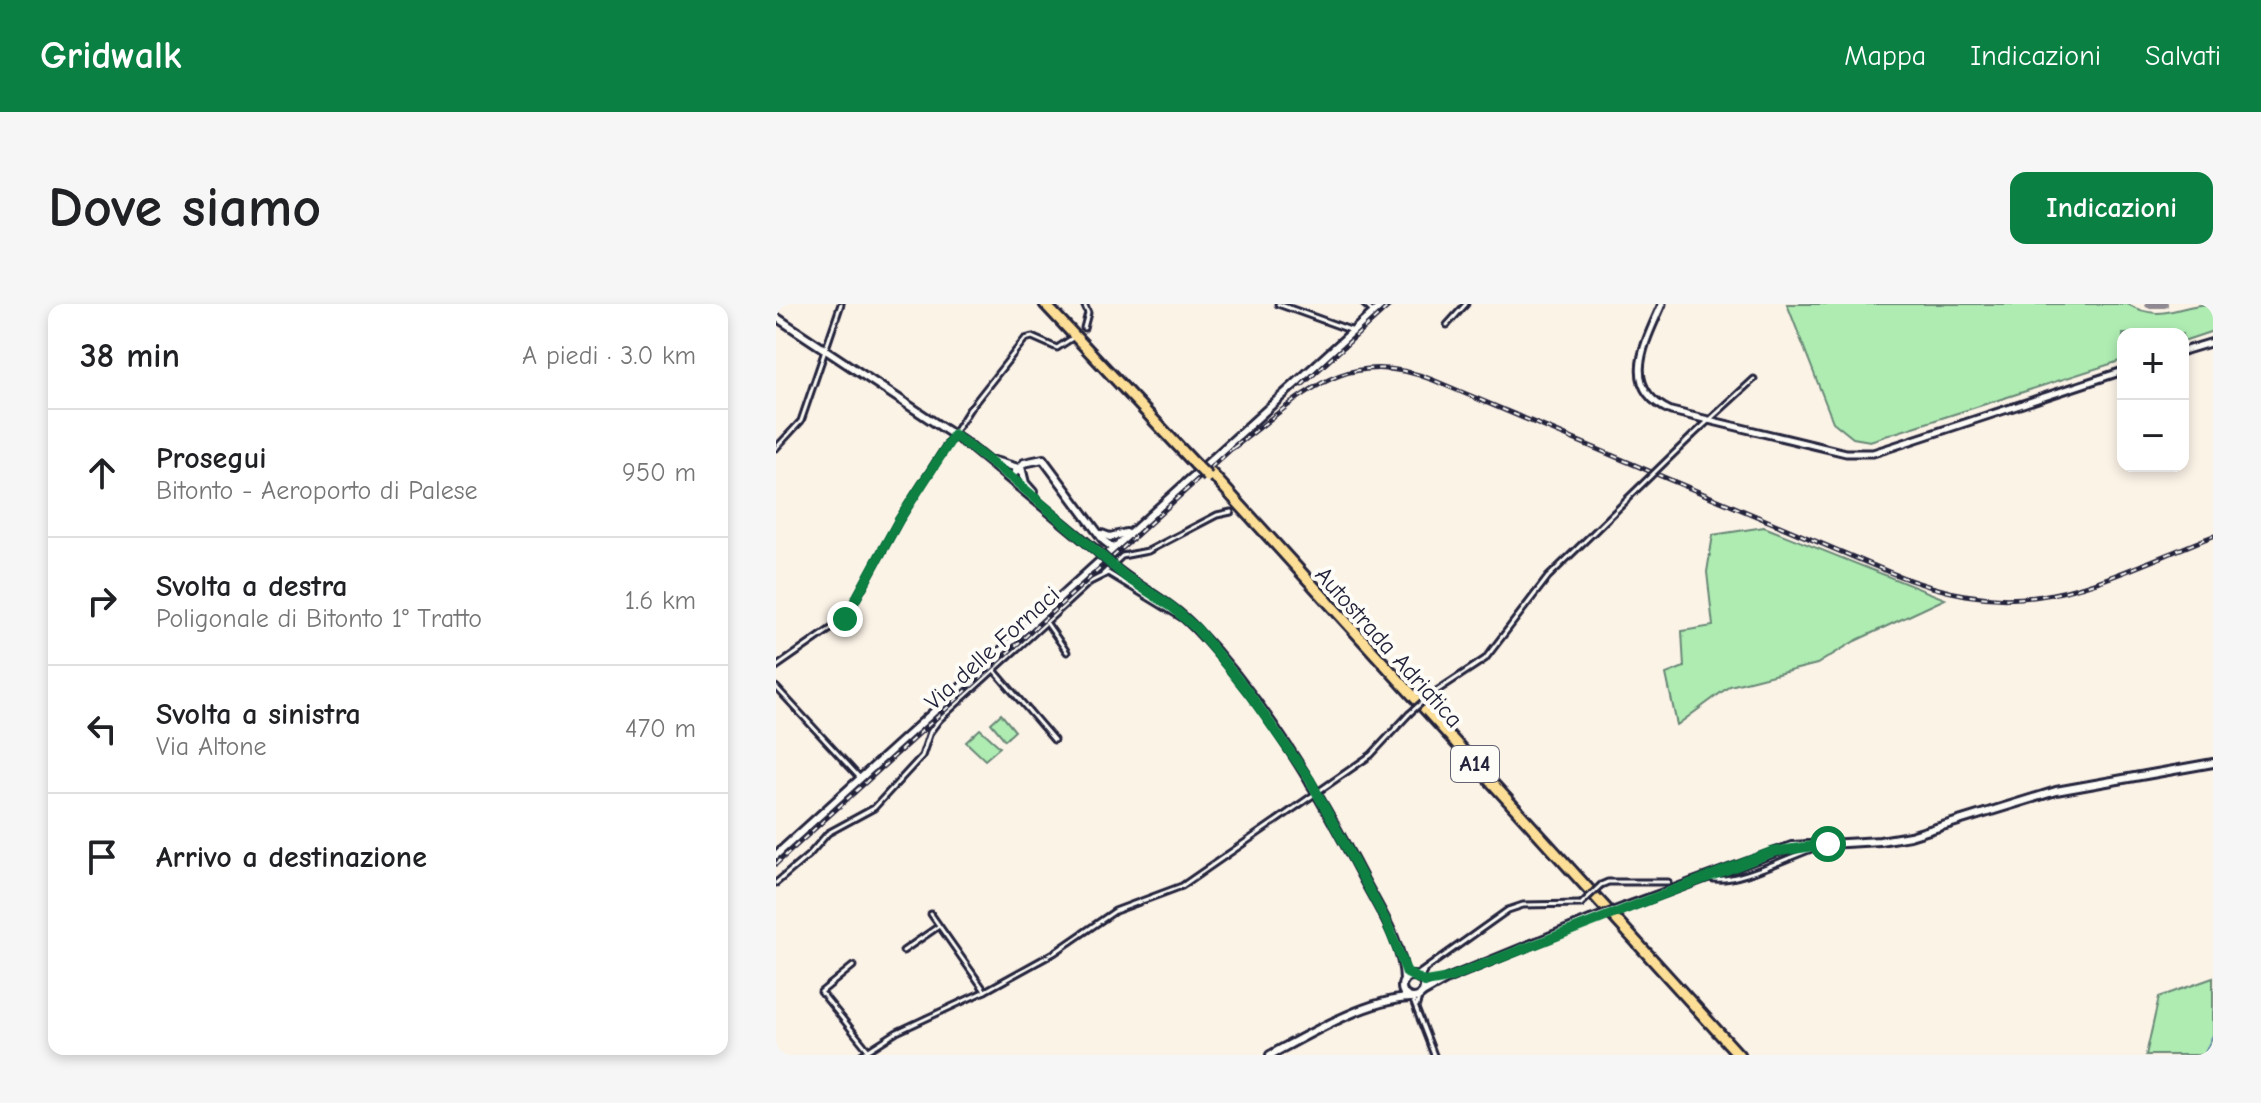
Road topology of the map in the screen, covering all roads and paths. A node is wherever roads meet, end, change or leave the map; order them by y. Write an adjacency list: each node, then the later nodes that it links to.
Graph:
1 (841, 304): 17 (street)
2 (1045, 304): 25 (highway, Autostrada Adriatica / A14)
3 (1053, 304): 25 (highway, Autostrada Adriatica / A14)
4 (1084, 304): 13 (street)
5 (1278, 304): 14 (street)
6 (1364, 304): 10 (street)
7 (1383, 304): 10 (main road)
8 (1466, 304): 12 (street)
9 (1662, 304): 21 (street)
10 (1374, 312): 14 (main road)
11 (776, 317): 17 (main road)
12 (1447, 325)
13 (1084, 328)
14 (1353, 331): 31 (main road)
15 (1074, 337): 22 (street)
16 (2213, 342): 18 (street)
17 (824, 347): 22 (main road); 23 (street)
18 (2189, 349)
19 (2117, 373): 21 (street)
20 (1754, 379): 21 (street)
21 (1709, 421): 45 (street, bridge)
22 (954, 435): 24 (main road); 39 (street)
23 (776, 448)
24 (983, 456): 26 (main road); 28 (main road)
25 (1197, 462): 27 (highway, Autostrada Adriatica / A14, bridge)
26 (1021, 467): 28 (main road); 29 (main road); 32 (main road)
27 (1209, 475): 63 (highway, Autostrada Adriatica / A14); 64 (highway, Autostrada Adriatica / A14)
28 (1011, 477): 29 (main road)
29 (1042, 503): 36 (main road, bridge)
30 (1231, 512): 35 (street, Via delle Fornaci)
31 (1133, 530): 32 (main road); 33 (main road)
32 (1104, 537): 33 (main road); 34 (main road)
33 (1113, 548): 34 (main road)
34 (1096, 563): 44 (main road)
35 (1103, 574): 36 (street); 37 (street, Via delle Fornaci)
36 (1185, 618): 45 (main road)
37 (1046, 622): 38 (street); 40 (street, Via delle Fornaci)
38 (1067, 652)
39 (776, 667)
40 (994, 670): 42 (street); 48 (street, Via delle Fornaci)
41 (776, 687): 44 (street)
42 (1054, 740)
43 (2213, 763): 53 (main road, bridge)
44 (860, 779): 46 (main road)
45 (1316, 793): 54 (main road); 56 (street)
46 (776, 855)
47 (1668, 882): 54 (street, bridge)
48 (776, 883)
49 (931, 914): 50 (street)
50 (939, 925): 51 (street); 56 (street)
51 (903, 951)
52 (853, 966): 59 (street)
53 (1449, 978): 54 (main road); 57 (main road)
54 (1414, 979): 55 (main road); 57 (main road)
55 (1402, 989): 57 (main road); 58 (main road)
56 (985, 991): 59 (street)
57 (1416, 998): 58 (main road); 62 (street)
58 (1393, 1000): 61 (main road)
59 (868, 1050): 60 (street)
60 (861, 1055)
61 (1270, 1055)
62 (1434, 1055)
63 (1732, 1055)
64 (1739, 1055)

